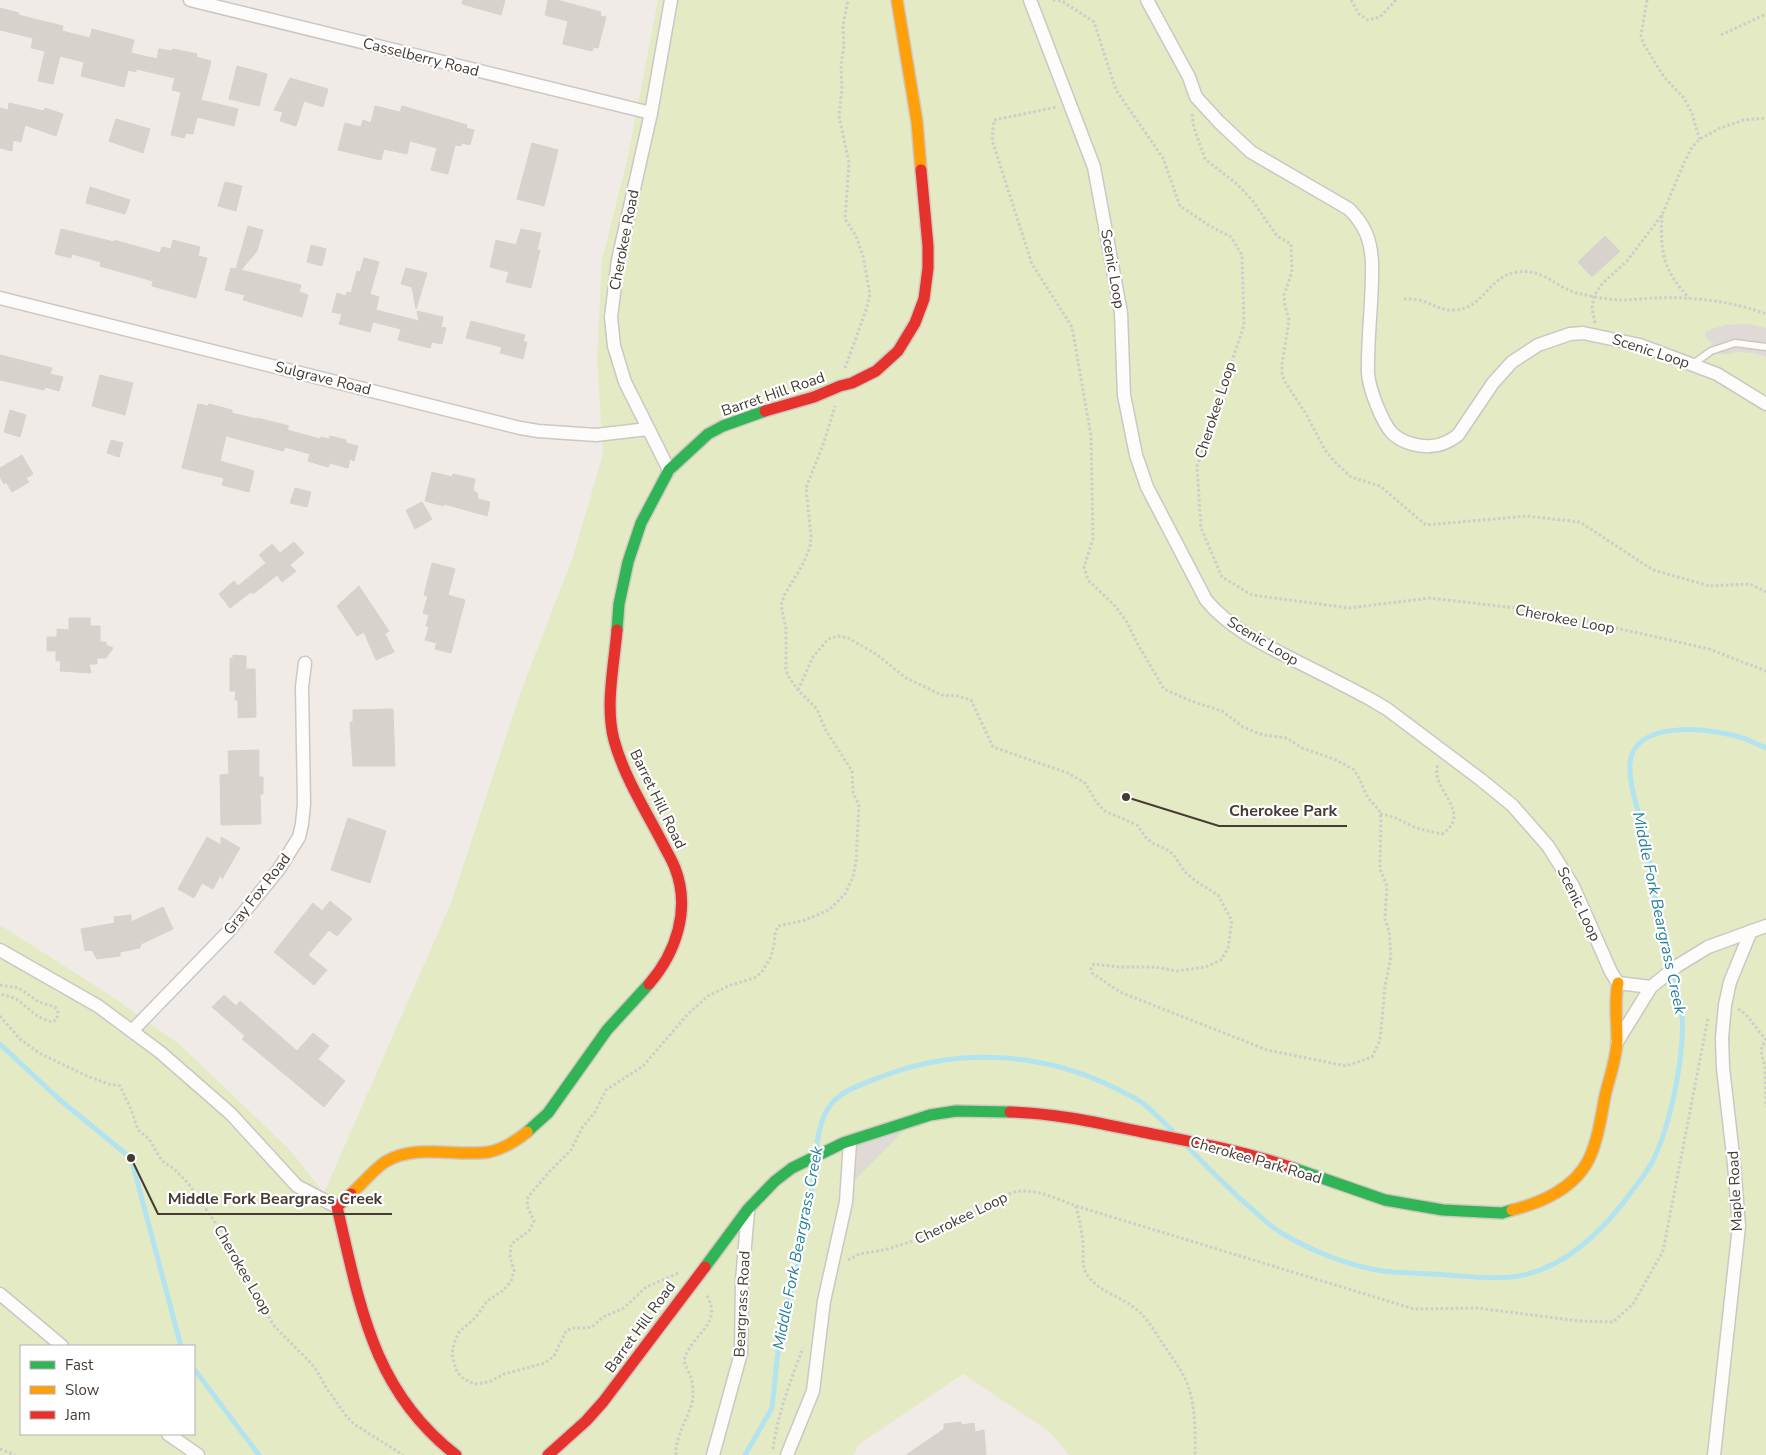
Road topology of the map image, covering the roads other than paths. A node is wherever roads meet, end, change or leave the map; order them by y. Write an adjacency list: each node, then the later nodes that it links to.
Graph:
1 (190, 0): 6 (street, Casselberry Road)
2 (671, 0): 6 (street, Cherokee Road)
3 (897, 0): 12 (street, Barret Hill Road)
4 (1030, 0): 17 (street, Scenic Loop)
5 (1148, 0): 9 (street, Scenic Loop)
6 (651, 113): 11 (street, Cherokee Road)
7 (0, 298): 11 (street, Sulgrave Road)
8 (1766, 347): 9 (lane)
9 (1693, 365): 10 (street, Scenic Loop)
10 (1766, 404)
11 (648, 429): 12 (street, Cherokee Road)
12 (669, 470): 22 (street, Barret Hill Road)
13 (305, 663): 19 (street, Gray Fox Road)
14 (1766, 926): 15 (street)
15 (1751, 931): 18 (street); 32 (street, Maple Road)
16 (0, 950): 19 (street)
17 (1618, 983): 18 (street); 20 (street, Cherokee Park Road)
18 (1650, 987): 20 (street, Cherokee Park Road)
19 (132, 1031): 22 (street)
20 (1617, 1042): 21 (street, Cherokee Park Road)
21 (846, 1142): 23 (street, Cherokee Park Road); 31 (street)
22 (337, 1207): 28 (street)
23 (748, 1209): 29 (street, Barret Hill Road); 30 (street, Beargrass Road)
24 (0, 1294): 25 (street)
25 (61, 1345)
26 (169, 1435): 27 (street)
27 (198, 1455)
28 (456, 1455)
29 (548, 1455)
30 (713, 1455)
31 (787, 1455)
32 (1714, 1455)

